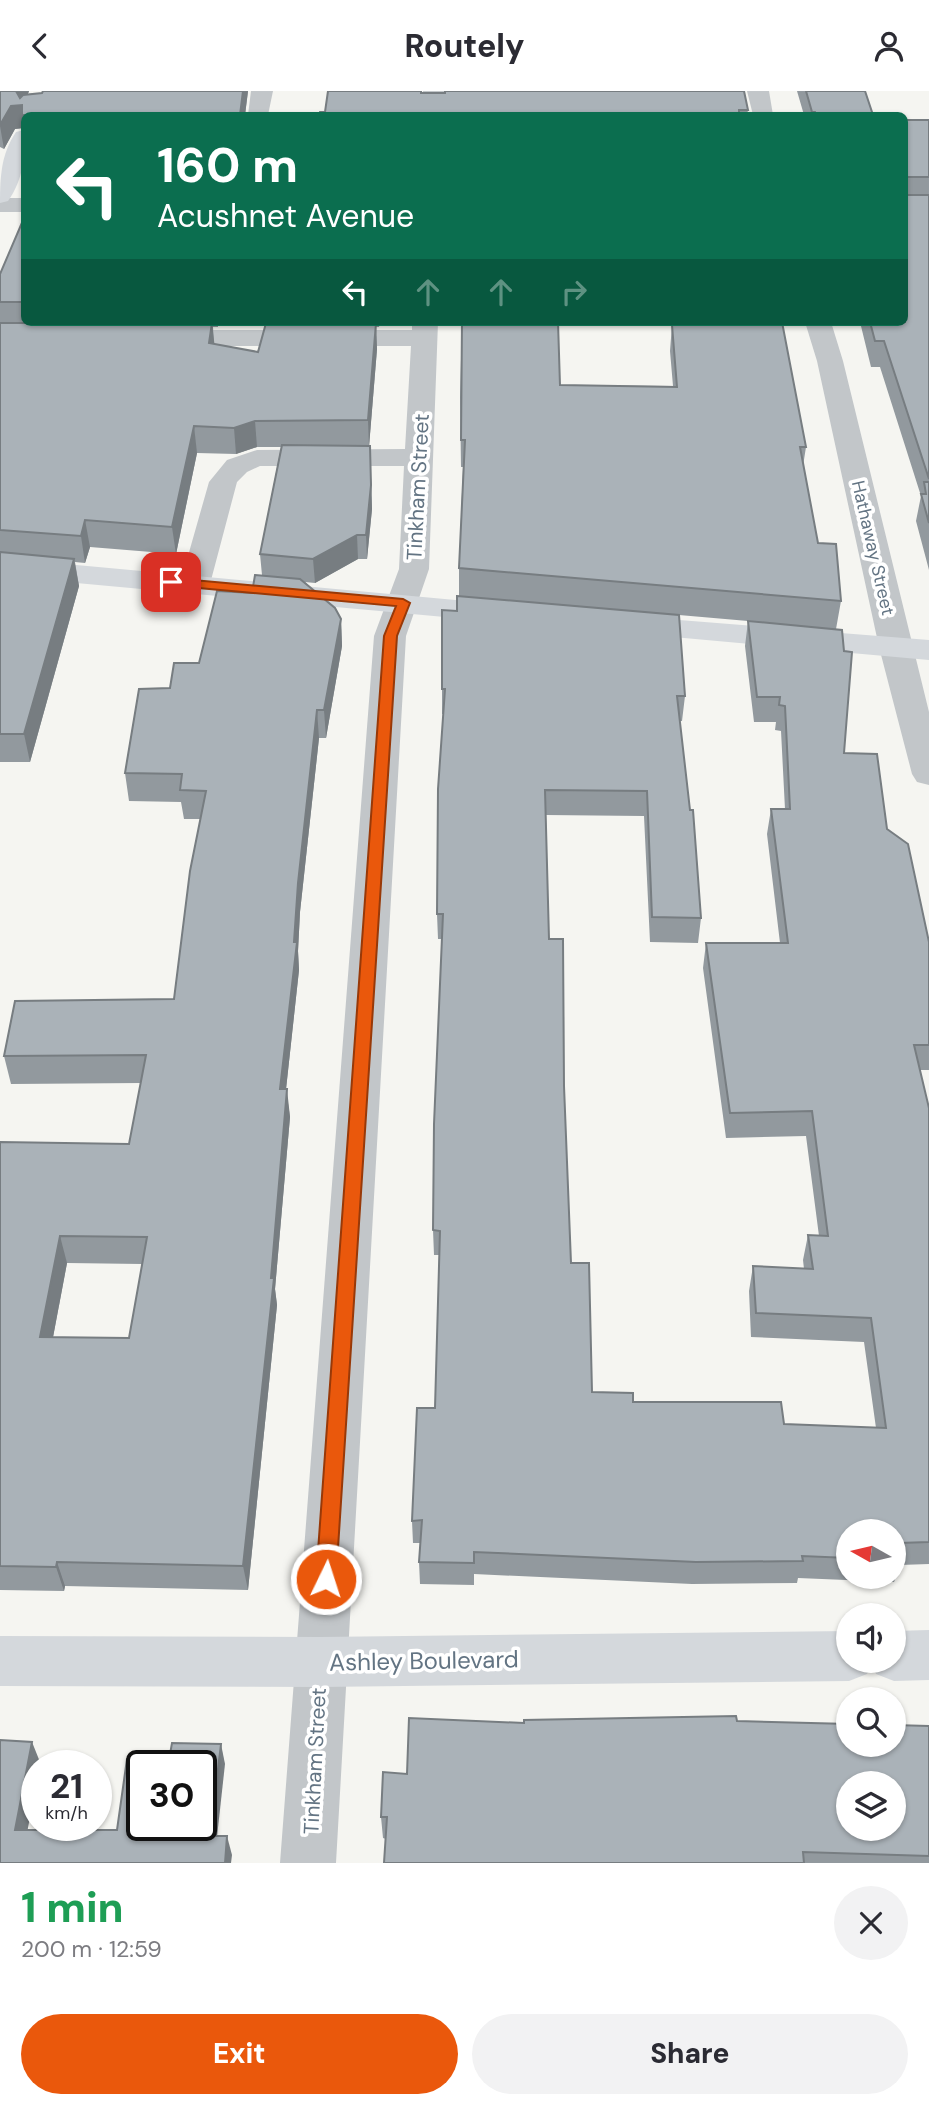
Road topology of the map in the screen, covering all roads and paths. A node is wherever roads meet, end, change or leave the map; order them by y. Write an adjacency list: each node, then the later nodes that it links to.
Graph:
1 (262, 91): 4 (street)
2 (434, 91): 5 (street)
3 (758, 91): 6 (street)
4 (258, 112)
5 (433, 112)
6 (762, 112)
7 (21, 144): 8 (main road)
8 (0, 196)
9 (0, 205): 10 (street)
10 (21, 205)
11 (819, 326): 20 (street, Hathaway Street)
12 (425, 330): 13 (street); 14 (street, Tinkham Street)
13 (137, 338)
14 (420, 457): 16 (street); 17 (street, Tinkham Street)
15 (0, 567): 16 (main road)
16 (195, 584): 17 (main road)
17 (403, 603): 18 (main road); 27 (street, Tinkham Street)
18 (534, 616)
19 (594, 622): 20 (main road)
20 (895, 647): 21 (main road); 22 (street, Hathaway Street)
21 (929, 650)
22 (929, 774)
23 (929, 1655): 25 (main road)
24 (836, 1656): 27 (main road, Ashley Boulevard)
25 (906, 1656)
26 (0, 1661): 27 (main road, Ashley Boulevard)
27 (320, 1662): 28 (street, Tinkham Street)
28 (309, 1863)

